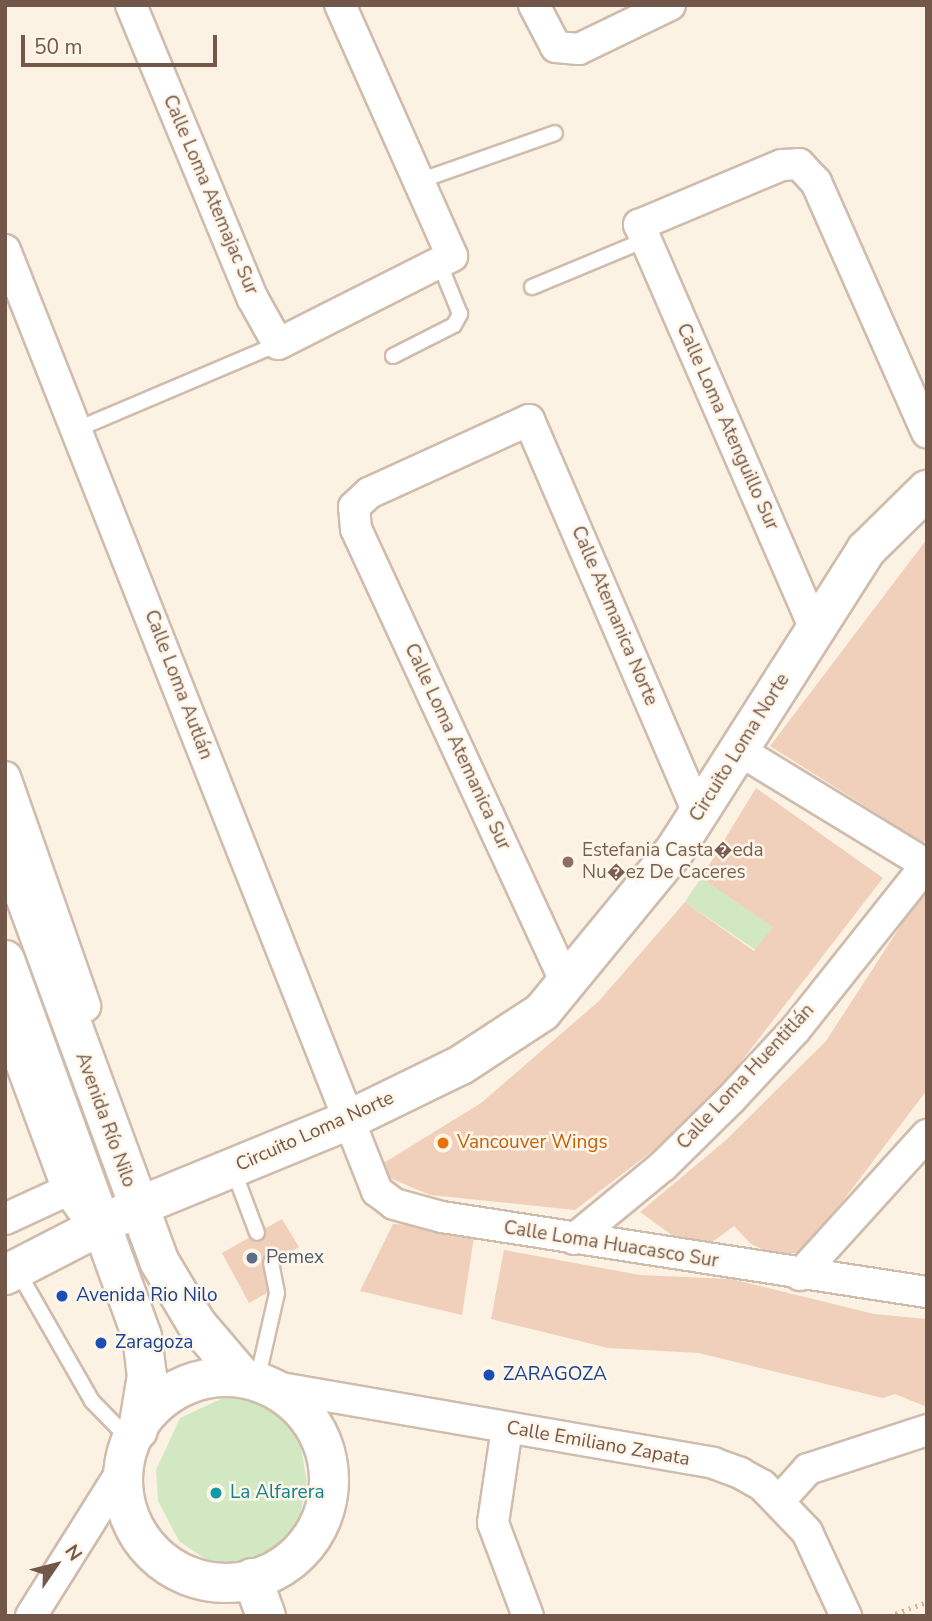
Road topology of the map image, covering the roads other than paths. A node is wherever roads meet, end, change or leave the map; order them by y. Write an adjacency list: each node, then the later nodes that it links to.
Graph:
1 (131, 5): 11 (street, Calle Loma Atemajac Sur)
2 (340, 5): 6 (street)
3 (534, 5): 4 (street)
4 (670, 5)
5 (555, 133): 6 (lane)
6 (419, 181): 9 (street)
7 (642, 233): 10 (lane); 14 (street); 17 (street, Calle Loma Atenguillo Sur)
8 (5, 250): 13 (street, Calle Loma Autlán)
9 (445, 259): 11 (street); 12 (lane)
10 (532, 287)
11 (278, 344): 13 (lane)
12 (393, 356)
13 (80, 428): 26 (street, Calle Loma Autlán)
14 (927, 432)
15 (927, 490): 17 (main road, Circuito Loma Norte)
16 (354, 507): 20 (street, Calle Atemanica Norte); 24 (street, Calle Loma Atemanica Sur)
17 (815, 629): 18 (main road, Circuito Loma Norte)
18 (737, 749): 20 (main road, Circuito Loma Norte); 22 (street)
19 (5, 777): 30 (street)
20 (698, 813): 24 (main road, Circuito Loma Norte)
21 (5, 842): 30 (main road, Avenida Río Nilo)
22 (927, 864): 34 (street, Calle Loma Huentitlán)
23 (5, 960): 32 (main road, Avenida Río Nilo)
24 (566, 985): 26 (main road, Circuito Loma Norte)
25 (5, 1020): 29 (street)
26 (344, 1122): 28 (main road, Circuito Loma Norte); 34 (street, Calle Loma Huacasco Sur)
27 (927, 1135): 37 (street)
28 (233, 1168): 30 (main road, Circuito Loma Norte); 33 (lane)
29 (68, 1189): 31 (street); 32 (street)
30 (136, 1207): 32 (main road, Circuito Loma Norte); 39 (main road, Avenida Río Nilo)
31 (5, 1219)
32 (99, 1226): 36 (main road, Circuito Loma Norte); 42 (main road, Avenida Río Nilo)
33 (257, 1233)
34 (574, 1238): 37 (street, Calle Loma Huacasco Sur)
35 (271, 1263): 39 (lane)
36 (11, 1272): 42 (lane)
37 (800, 1275): 38 (street, Calle Loma Huacasco Sur)
38 (927, 1292)
39 (258, 1382): 40 (street, Calle Emiliano Zapata); 42 (main road); 44 (main road)
40 (507, 1428): 43 (street, Calle Emiliano Zapata); 47 (street)
41 (927, 1430): 43 (street)
42 (131, 1447): 44 (main road); 45 (street)
43 (780, 1500): 48 (street, Calle Emiliano Zapata)
44 (252, 1578): 46 (main road)
45 (31, 1616)
46 (266, 1616)
47 (528, 1616)
48 (846, 1616)

